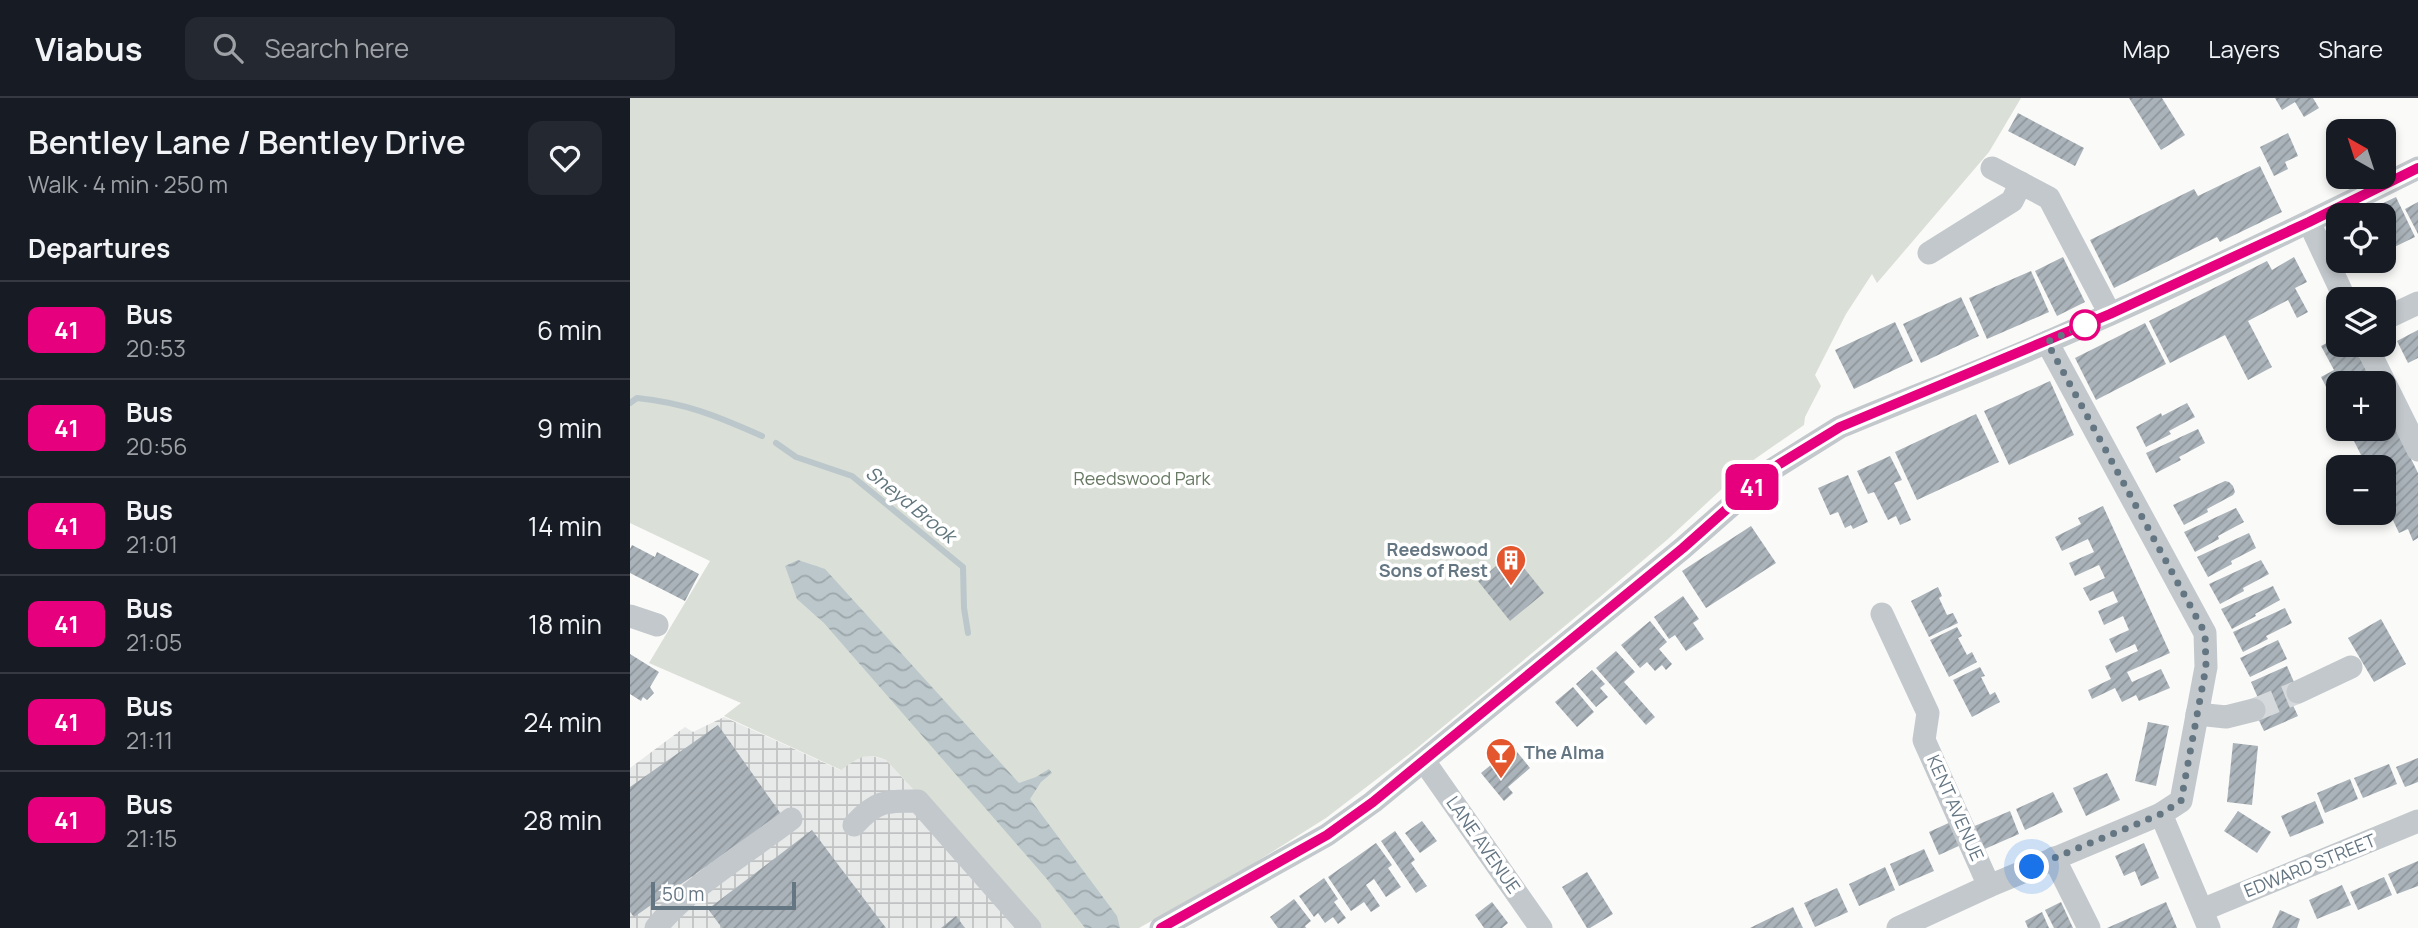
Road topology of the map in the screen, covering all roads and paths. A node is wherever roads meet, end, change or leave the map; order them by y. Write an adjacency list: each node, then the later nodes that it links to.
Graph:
1 (1993, 168): 3 (street)
2 (2418, 168): 4 (street)
3 (2021, 183): 5 (street); 9 (street)
4 (2309, 222): 6 (street); 9 (street)
5 (1929, 253)
6 (2339, 287)
7 (2418, 303): 8 (street)
8 (2396, 313)
9 (2110, 314): 10 (street)
10 (2047, 342): 19 (street); 20 (street)
11 (2372, 357): 12 (street)
12 (2418, 450)
13 (1882, 614): 26 (street, KENT AVENUE)
14 (630, 616): 15 (street)
15 (657, 625)
16 (2351, 667): 17 (street)
17 (2298, 692)
18 (2254, 710): 19 (street)
19 (2197, 714): 21 (street)
20 (1424, 761): 30 (street); 31 (street, LANE AVENUE)
21 (2161, 814): 25 (street); 27 (street)
22 (791, 819): 28 (street)
23 (2418, 821): 27 (street, EDWARD STREET)
24 (854, 825): 29 (street)
25 (2054, 858): 26 (street); 33 (street)
26 (1989, 886): 32 (street)
27 (2206, 919)
28 (656, 928)
29 (1030, 928)
30 (1161, 928)
31 (1541, 928)
32 (1898, 928)
33 (2089, 928)

